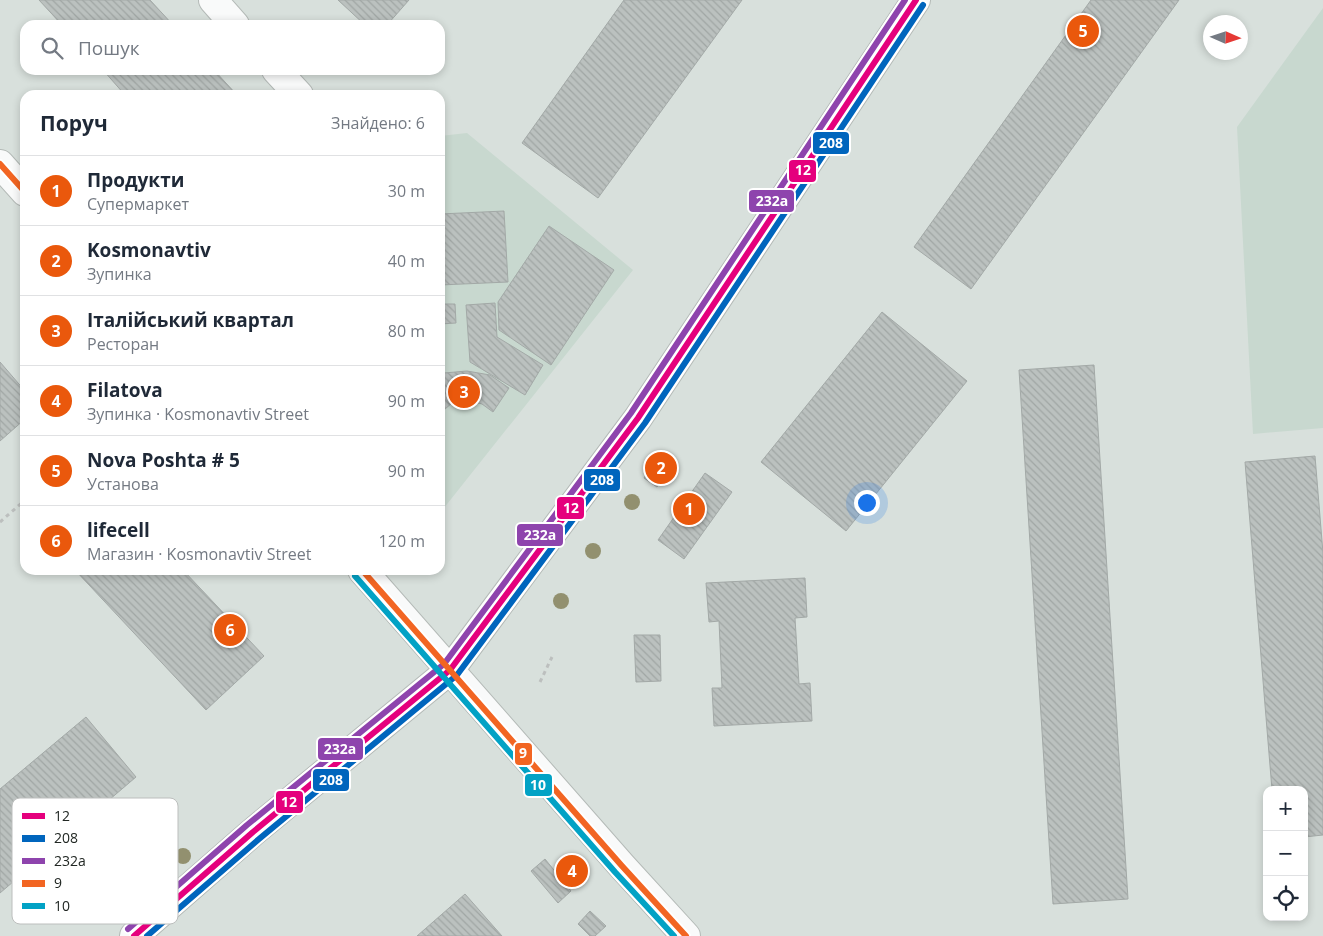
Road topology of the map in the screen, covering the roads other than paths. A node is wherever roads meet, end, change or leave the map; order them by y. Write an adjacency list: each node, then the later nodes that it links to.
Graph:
1 (213, 0): 3 (main road)
2 (916, 0): 9 (main road)
3 (231, 20)
4 (281, 75): 5 (main road)
5 (294, 90)
6 (0, 164): 7 (main road)
7 (20, 186)
8 (366, 575): 9 (main road)
9 (450, 670): 10 (main road); 13 (main road)
10 (178, 898)
11 (148, 924): 12 (main road)
12 (134, 936)
13 (686, 936)

